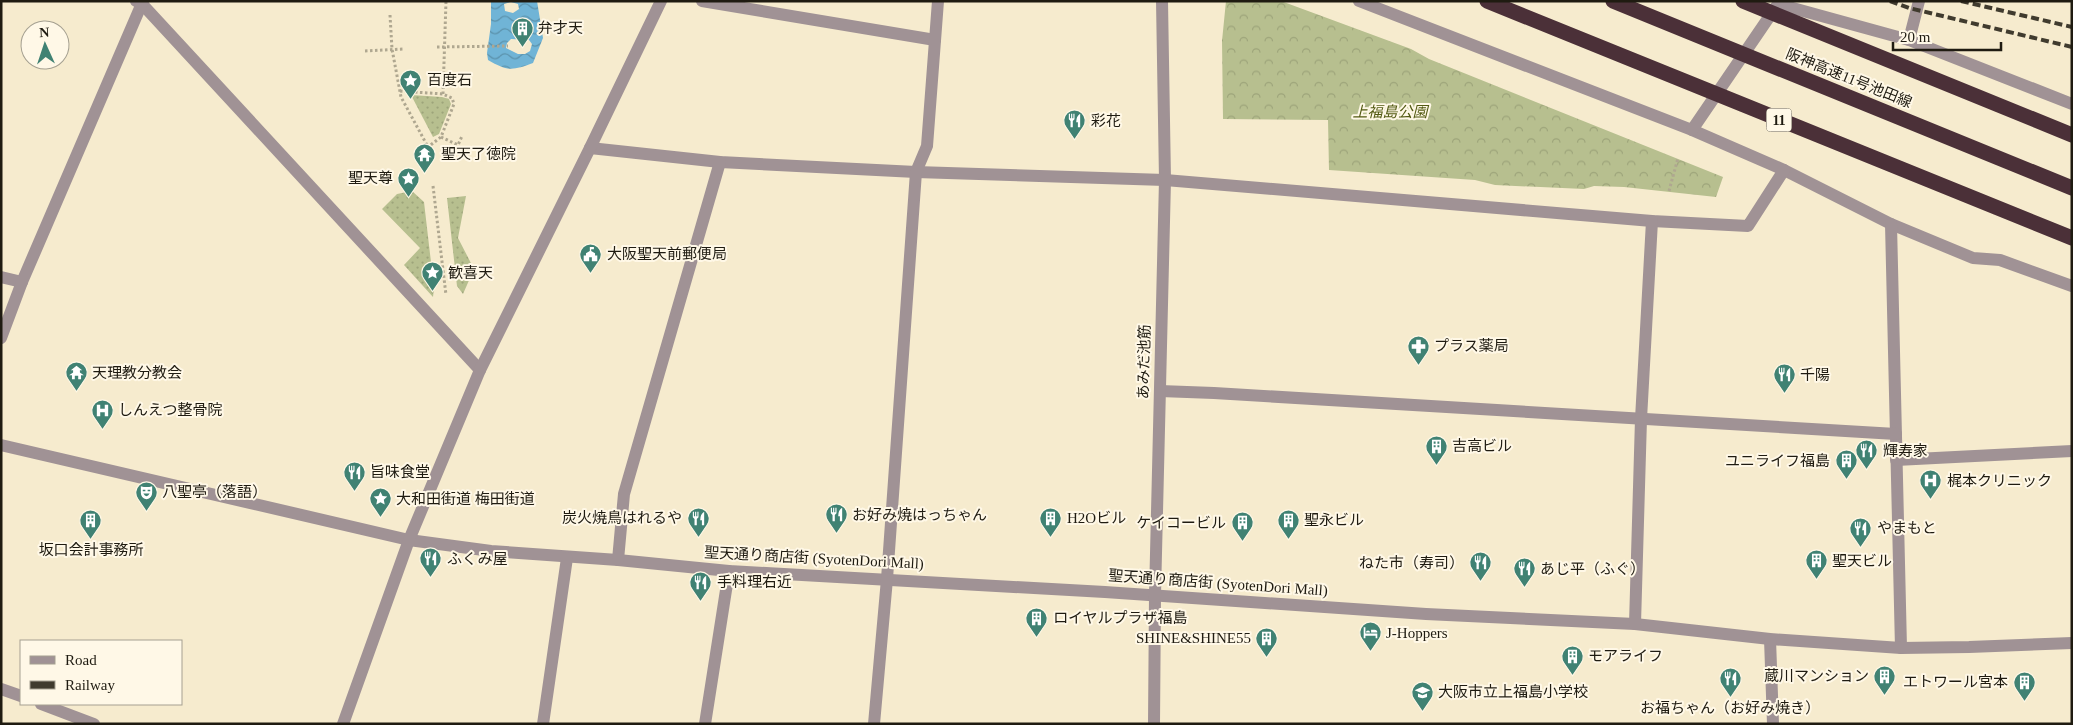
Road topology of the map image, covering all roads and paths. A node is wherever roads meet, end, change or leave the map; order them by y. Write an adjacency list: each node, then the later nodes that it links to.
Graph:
1 (446, 1): 15 (path)
2 (661, 1): 29 (street)
3 (702, 1): 13 (street)
4 (938, 1): 13 (street)
5 (1162, 1): 35 (street, あみだ池筋)
6 (1359, 1): 24 (street)
7 (1486, 1): 41 (highway, 11, bridge)
8 (1612, 1): 37 (highway, 阪神高速11号池田線, bridge)
9 (1744, 1): 25 (highway, 阪神高速11号池田線, bridge)
10 (1919, 1): 14 (street)
11 (140, 2): 43 (street); 47 (street)
12 (390, 15): 18 (path)
13 (936, 40): 34 (street)
14 (1909, 40): 23 (street); 24 (street)
15 (443, 46): 16 (path); 17 (path); 22 (path)
16 (508, 46)
17 (436, 47)
18 (392, 49): 19 (path); 20 (path); 21 (path)
19 (403, 49)
20 (365, 50)
21 (400, 91): 22 (path); 28 (path)
22 (443, 94): 26 (path)
23 (2072, 104)
24 (1692, 130): 33 (street)
25 (2072, 135)
26 (441, 136): 27 (path); 28 (path)
27 (462, 136)
28 (428, 147): 30 (path)
29 (590, 148): 32 (street); 47 (street)
30 (429, 154)
31 (1678, 158): 38 (path)
32 (720, 162): 34 (street); 56 (street)
33 (1784, 170): 39 (street); 40 (street)
34 (916, 172): 35 (street); 58 (street)
35 (1165, 180): 39 (street); 48 (street, あみだ池筋)
36 (433, 186): 45 (path)
37 (2072, 188)
38 (1669, 191)
39 (1652, 221): 49 (street)
40 (1891, 224): 44 (street); 50 (street)
41 (2072, 238)
42 (1, 277): 43 (street)
43 (22, 282): 46 (street)
44 (2072, 286)
45 (447, 303)
46 (1, 338)
47 (480, 370): 54 (street)
48 (1160, 391): 49 (street); 59 (street, あみだ池筋)
49 (1642, 419): 50 (street); 60 (street)
50 (1896, 434): 53 (street)
51 (1, 445): 54 (street, 聖天通り商店街 (SyotenDori Mall))
52 (2072, 451): 53 (street)
53 (1896, 460): 63 (street)
54 (409, 540): 55 (street, 聖天通り商店街 (SyotenDori Mall)); 68 (street)
55 (567, 558): 56 (street, 聖天通り商店街 (SyotenDori Mall)); 69 (street)
56 (618, 560): 57 (street, 聖天通り商店街 (SyotenDori Mall))
57 (729, 571): 58 (street, 聖天通り商店街 (SyotenDori Mall)); 70 (street)
58 (887, 579): 59 (street, 聖天通り商店街 (SyotenDori Mall)); 71 (street)
59 (1155, 595): 60 (street, 聖天通り商店街 (SyotenDori Mall)); 72 (street, あみだ池筋)
60 (1635, 624): 61 (street, 聖天通り商店街 (SyotenDori Mall))
61 (1770, 639): 63 (street); 73 (street)
62 (2072, 642): 63 (street)
63 (1901, 648)
64 (1, 689): 65 (street)
65 (20, 696)
66 (44, 705): 67 (street)
67 (94, 724)
68 (343, 724)
69 (543, 724)
70 (706, 724)
71 (874, 724)
72 (1154, 724)
73 (1773, 724)

